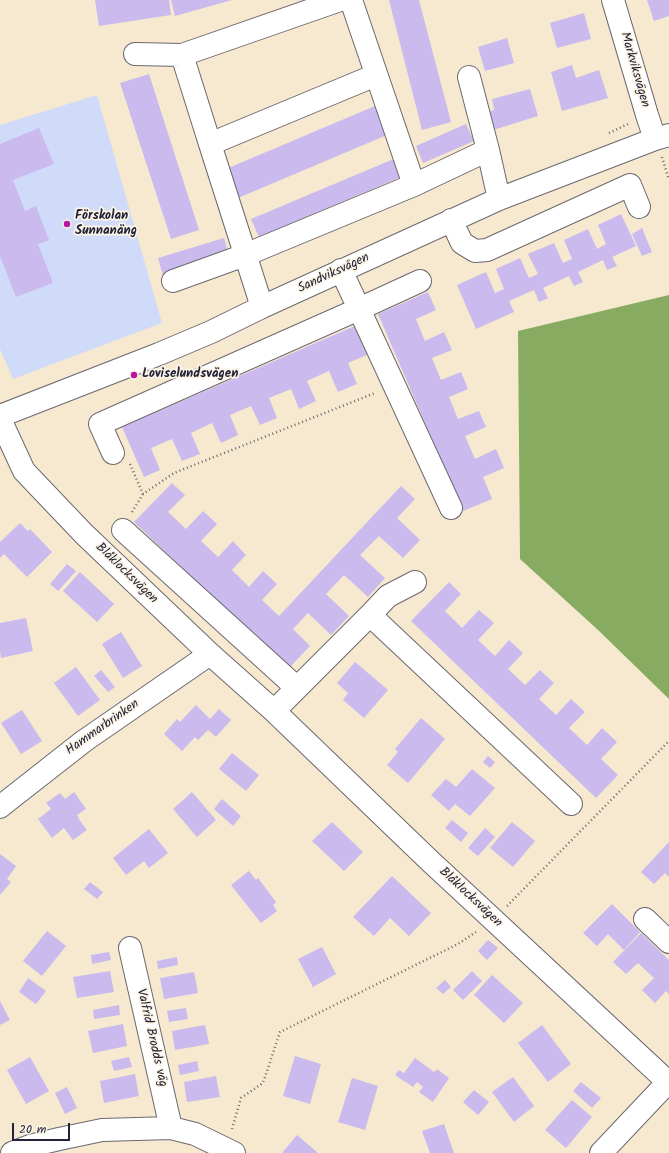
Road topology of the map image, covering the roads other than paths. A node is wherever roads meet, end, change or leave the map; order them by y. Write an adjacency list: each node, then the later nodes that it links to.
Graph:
1 (340, 0): 5 (street)
2 (351, 0): 6 (street)
3 (613, 0): 8 (street, Markviksvägen)
4 (135, 54): 5 (street)
5 (182, 56): 9 (street)
6 (376, 75): 9 (street); 11 (street)
7 (469, 77): 10 (street)
8 (662, 137): 12 (street, Sandviksvägen)
9 (210, 144): 15 (street)
10 (488, 150): 11 (street); 12 (street)
11 (414, 185): 15 (street)
12 (498, 198): 14 (street, Sandviksvägen)
13 (640, 207): 14 (street)
14 (451, 220): 16 (street, Sandviksvägen)
15 (245, 255): 17 (street); 19 (street)
16 (341, 270): 19 (street, Sandviksvägen); 20 (street)
17 (173, 281)
18 (420, 281): 20 (street)
19 (262, 307): 21 (street, Sandviksvägen)
20 (359, 309): 23 (street); 24 (street)
21 (0, 416)
22 (0, 419): 28 (street, Blåklocksvägen)
23 (113, 453)
24 (451, 508)
25 (123, 530): 29 (street)
26 (415, 582): 27 (street)
27 (370, 615): 29 (street); 31 (street)
28 (210, 654): 30 (street, Blåklocksvägen); 32 (street, Hammarbrinken)
29 (297, 688): 30 (street)
30 (274, 711): 36 (street, Blåklocksvägen)
31 (571, 804)
32 (0, 808)
33 (645, 919): 34 (street)
34 (669, 942)
35 (130, 948): 37 (street, Valfrid Brodds väg)
36 (669, 1082): 40 (street)
37 (171, 1128): 38 (street); 39 (street)
38 (230, 1151)
39 (12, 1153)
40 (601, 1153)

